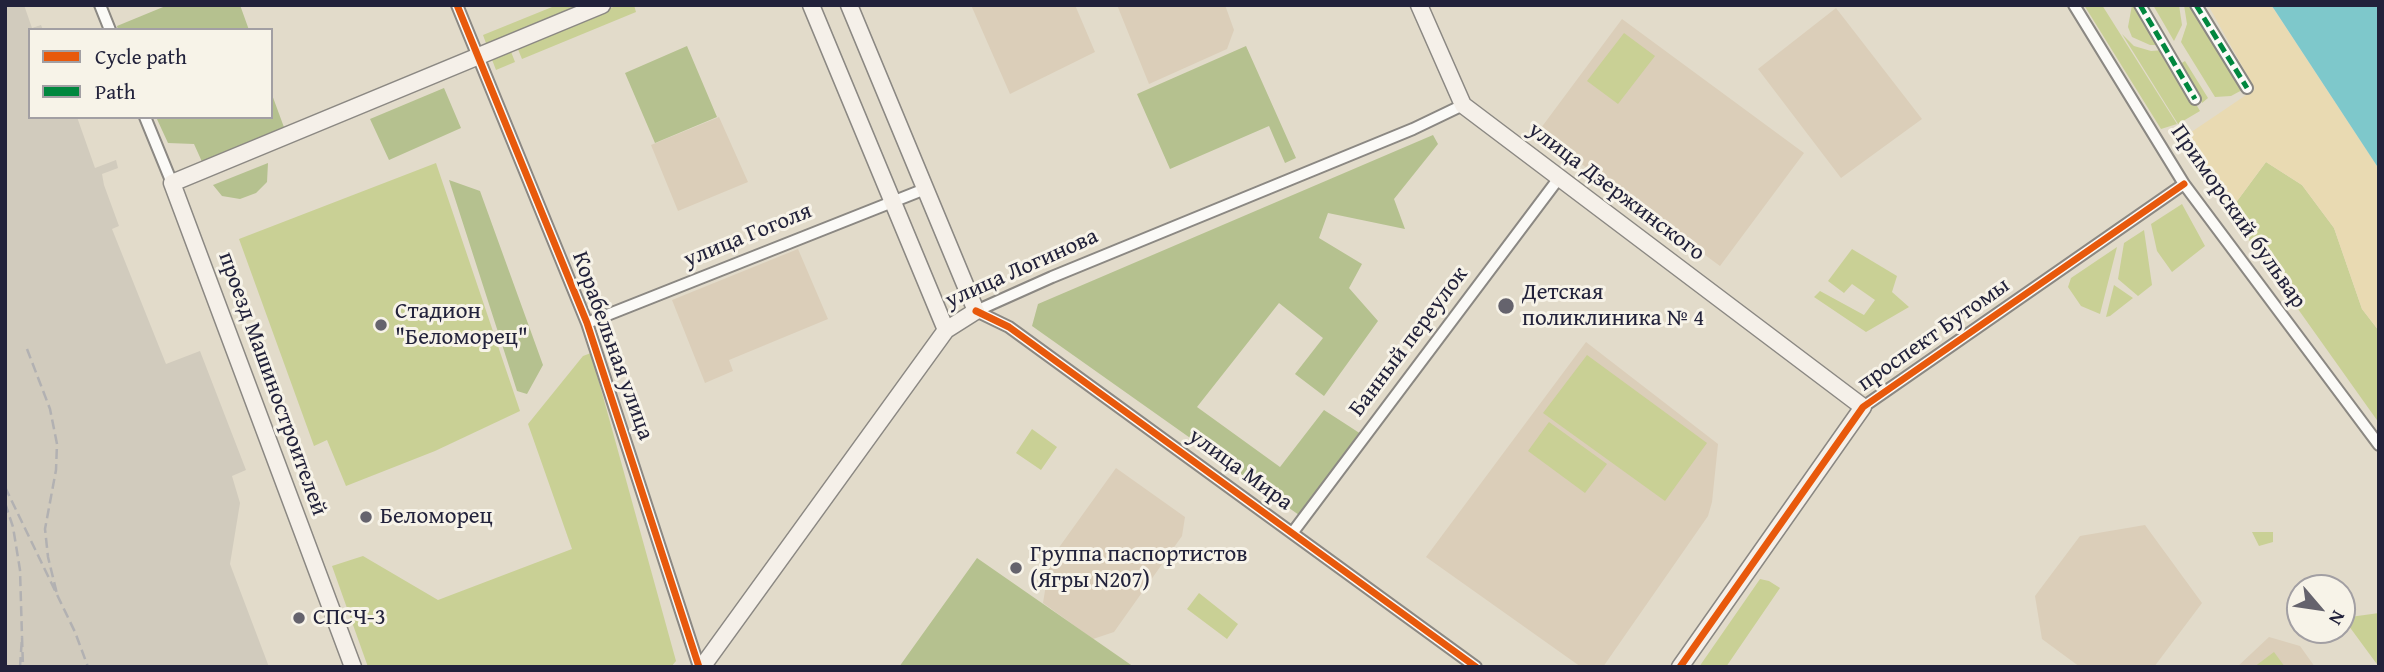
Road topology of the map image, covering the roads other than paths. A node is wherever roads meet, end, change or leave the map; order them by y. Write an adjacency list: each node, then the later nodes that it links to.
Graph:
1 (100, 5): 10 (street)
2 (457, 5): 11 (street, Корабельная улица)
3 (602, 5): 11 (street)
4 (811, 5): 20 (street)
5 (849, 5): 19 (street)
6 (1419, 5): 14 (street, улица Дзержинского)
7 (2074, 5): 18 (street, Приморский бульвар)
8 (2140, 5): 13 (street)
9 (2196, 5): 12 (street)
10 (109, 28)
11 (477, 55): 17 (street); 22 (street, Корабельная улица)
12 (2247, 89)
13 (2195, 99)
14 (1463, 105): 16 (street, улица Дзержинского); 21 (street, улица Логинова)
15 (146, 119): 17 (street, проезд Машиностроителей)
16 (1559, 178): 24 (street, улица Дзержинского); 26 (street, Банный переулок)
17 (172, 183): 27 (street, проезд Машиностроителей)
18 (2184, 184): 24 (street, проспект Бутомы); 25 (street, Приморский бульвар)
19 (925, 189): 20 (street, улица Гоголя); 21 (street)
20 (892, 201): 22 (street, улица Гоголя); 23 (street)
21 (976, 311): 23 (street, улица Логинова); 26 (street, улица Мира)
22 (587, 323): 28 (street, Корабельная улица)
23 (946, 330): 28 (street, улица Логинова)
24 (1863, 407): 30 (street, проспект Бутомы)
25 (2379, 445)
26 (1293, 532): 29 (street, улица Мира)
27 (353, 667)
28 (700, 667)
29 (1476, 667)
30 (1680, 667)

